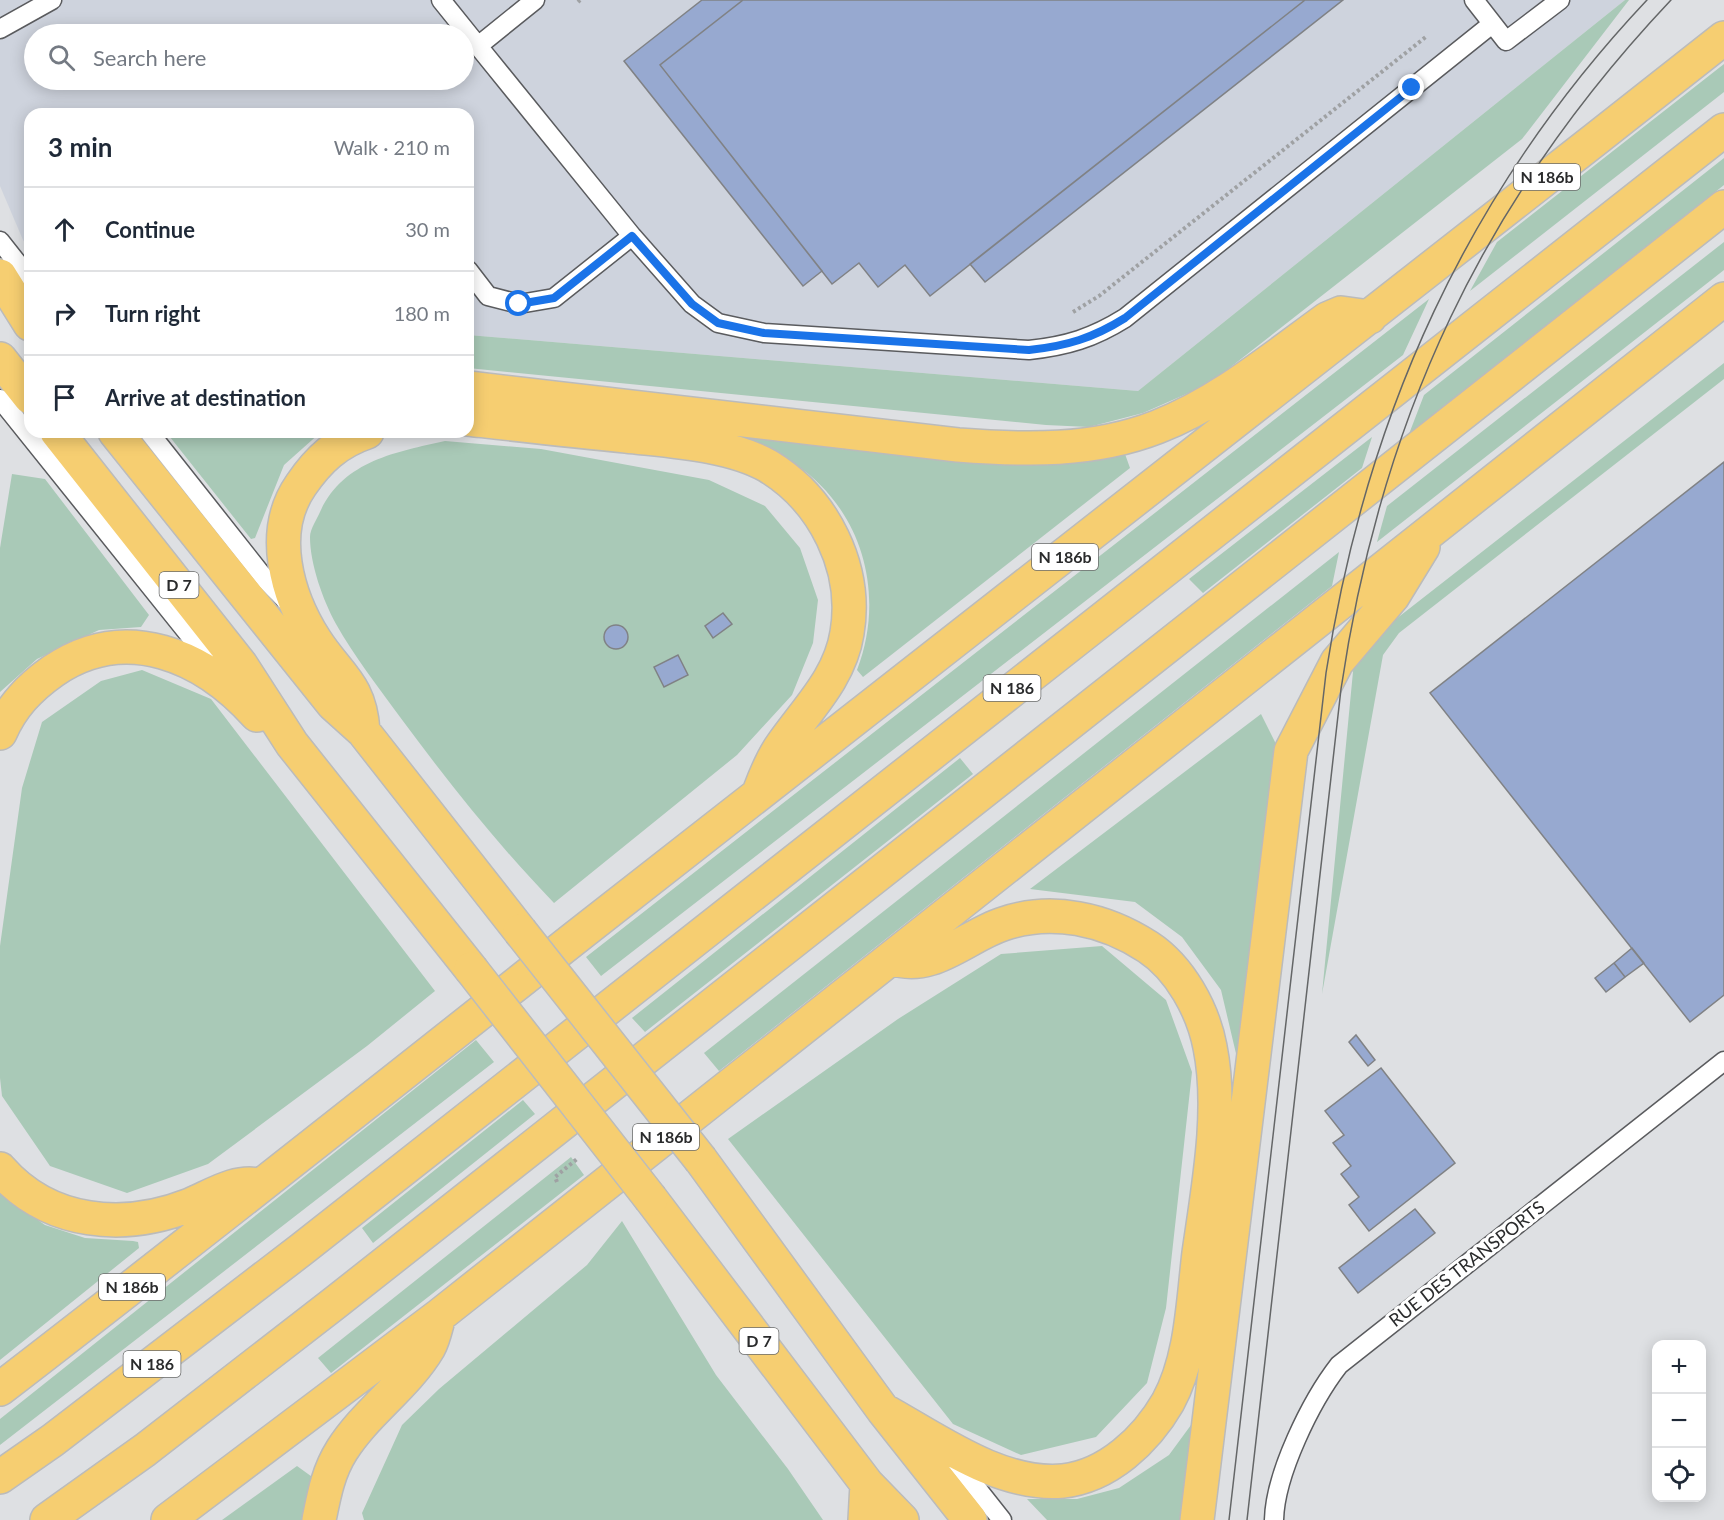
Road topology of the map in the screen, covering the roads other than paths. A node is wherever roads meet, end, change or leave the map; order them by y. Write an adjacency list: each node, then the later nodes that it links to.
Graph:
1 (52, 0): 8 (lane)
2 (441, 0): 6 (lane)
3 (535, 0): 11 (lane)
4 (1474, 0): 7 (lane)
5 (1560, 0): 7 (lane)
6 (460, 24)
7 (1492, 24): 14 (lane)
8 (0, 29)
9 (1724, 38): 20 (highway, N 186b)
10 (474, 41): 11 (lane)
11 (478, 46): 14 (lane)
12 (1724, 130): 47 (highway, N 186)
13 (1724, 207): 50 (highway)
14 (632, 236): 16 (lane)
15 (0, 242): 17 (lane)
16 (474, 277)
17 (13, 280): 19 (highway)
18 (1724, 299): 32 (highway, N 186b)
19 (24, 308)
20 (1370, 317): 23 (highway); 38 (highway, N 186b)
21 (0, 359): 22 (highway)
22 (24, 389)
23 (474, 389)
24 (0, 399): 26 (lane)
25 (474, 420): 38 (highway)
26 (24, 429)
27 (31, 438): 34 (lane)
28 (62, 438): 37 (highway, D 7)
29 (120, 438): 35 (highway, D 7)
30 (154, 438): 33 (lane)
31 (348, 438): 33 (highway)
32 (1435, 527): 39 (highway, N 186b); 57 (highway)
33 (303, 618): 35 (highway)
34 (235, 690): 36 (highway); 37 (highway)
35 (363, 730): 45 (highway, D 7, bridge)
36 (0, 733)
37 (292, 744): 48 (highway, D 7, bridge)
38 (759, 795): 42 (highway, N 186b)
39 (892, 958): 43 (highway, N 186b); 46 (highway)
40 (1724, 1061): 49 (lane, RUE DES TRANSPORTS)
41 (0, 1169): 42 (highway)
42 (264, 1185): 44 (highway, N 186b)
43 (440, 1315): 51 (highway, N 186b); 52 (highway)
44 (0, 1389)
45 (883, 1410): 46 (highway); 55 (highway, D 7)
46 (939, 1441): 56 (lane)
47 (0, 1477)
48 (867, 1484): 53 (highway); 54 (highway, D 7)
49 (1274, 1517)
50 (47, 1520)
51 (168, 1520)
52 (319, 1520)
53 (865, 1520)
54 (902, 1520)
55 (970, 1520)
56 (1002, 1520)
57 (1197, 1520)

